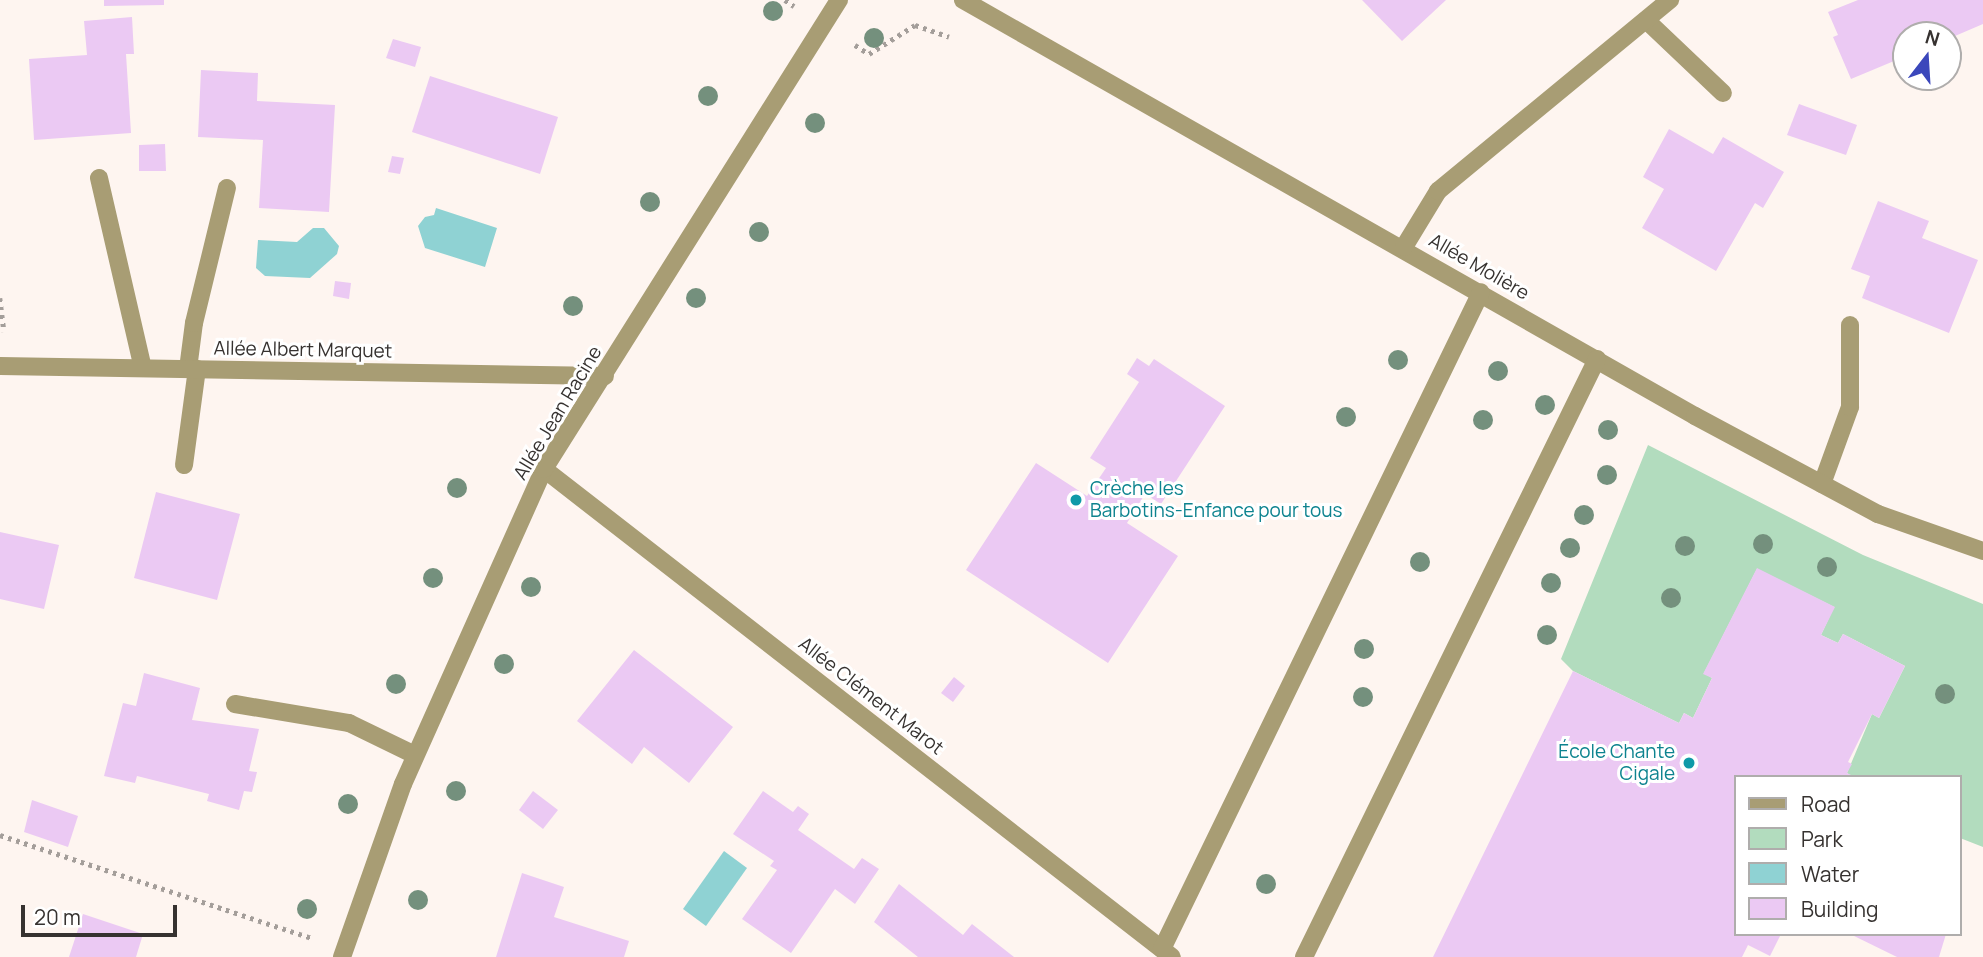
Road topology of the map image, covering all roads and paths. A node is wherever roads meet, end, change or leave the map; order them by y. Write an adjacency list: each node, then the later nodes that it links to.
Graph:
1 (839, 0): 15 (street, Allée Jean Racine)
2 (963, 0): 8 (street, Allée Molière)
3 (1670, 0): 4 (street)
4 (1646, 20): 5 (street); 8 (street)
5 (1723, 93)
6 (99, 178): 13 (street)
7 (227, 188): 14 (street)
8 (1404, 247): 9 (street, Allée Molière)
9 (1481, 292): 11 (street, Allée Molière); 24 (street)
10 (1850, 324): 18 (street)
11 (1597, 359): 18 (street, Allée Molière); 25 (street)
12 (0, 366): 13 (street, Allée Albert Marquet)
13 (143, 368): 14 (street, Allée Albert Marquet)
14 (192, 369): 15 (street, Allée Albert Marquet); 16 (street)
15 (605, 376): 17 (street, Allée Jean Racine)
16 (184, 465)
17 (544, 469): 21 (street, Allée Jean Racine); 24 (street, Allée Clément Marot)
18 (1822, 484): 19 (street, Allée Molière)
19 (1983, 551)
20 (234, 704): 21 (street)
21 (415, 755): 23 (street, Allée Jean Racine)
22 (0, 835): 23 (path)
23 (343, 953)
24 (1167, 953)
25 (1304, 957)

